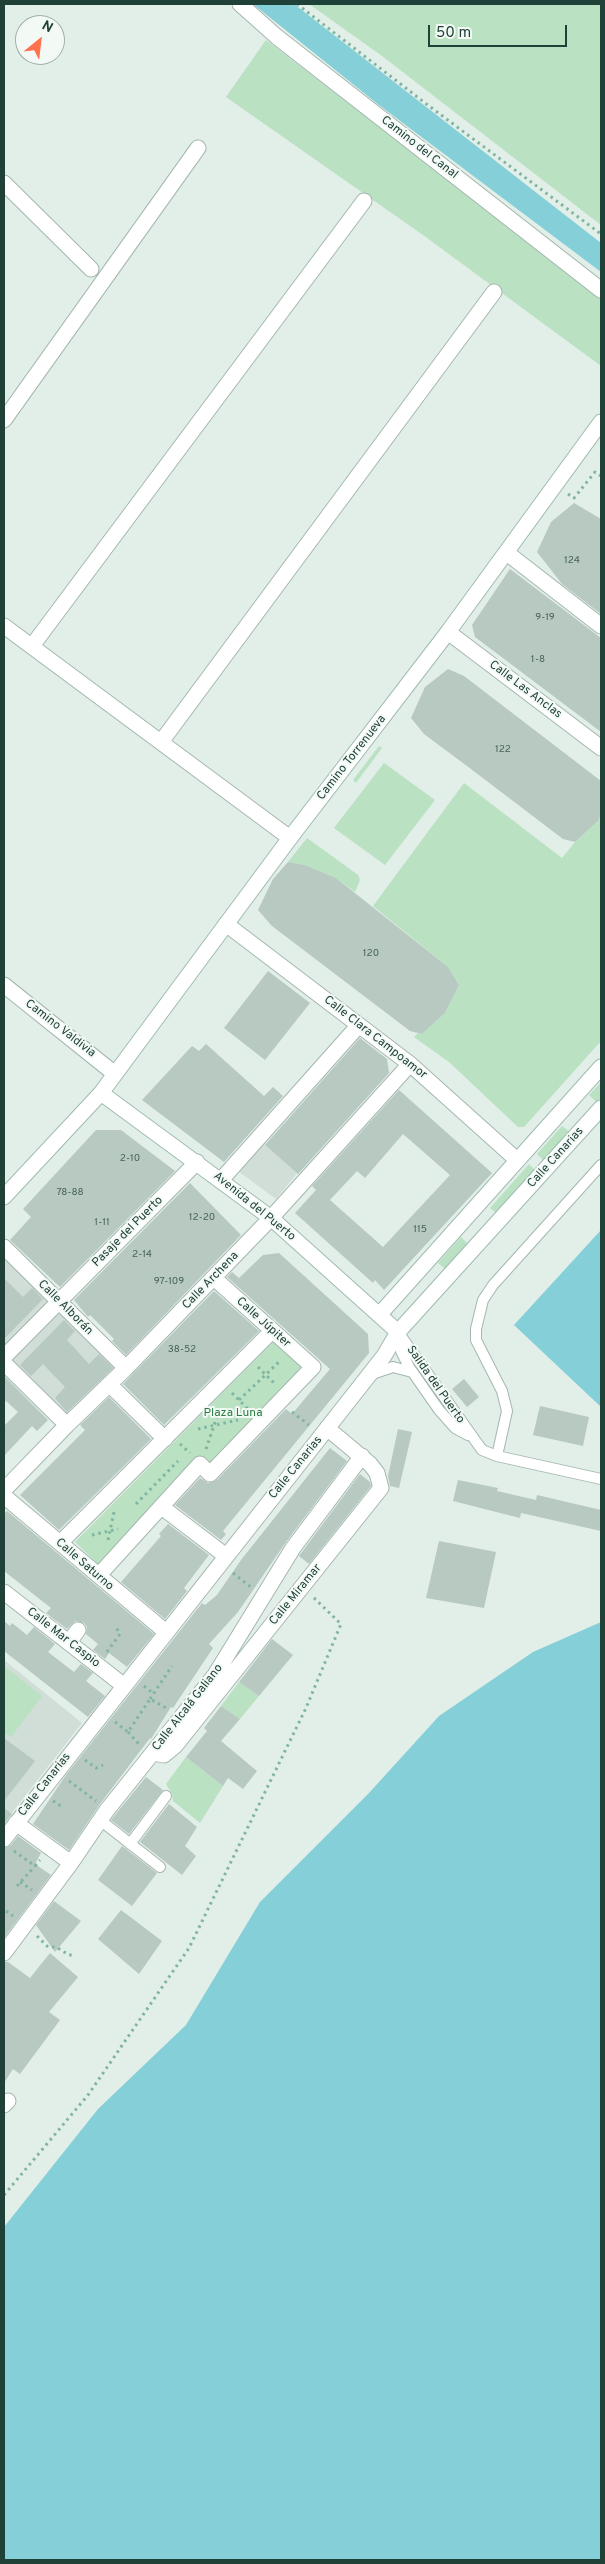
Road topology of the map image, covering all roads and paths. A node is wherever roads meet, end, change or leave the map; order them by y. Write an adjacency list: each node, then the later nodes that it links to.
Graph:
1 (240, 4): 8 (street, Camino del Canal)
2 (297, 4): 6 (path)
3 (198, 148): 10 (street)
4 (4, 183): 7 (street)
5 (364, 201): 18 (street)
6 (601, 234)
7 (91, 269)
8 (601, 290)
9 (494, 292): 19 (street)
10 (4, 420)
11 (601, 422): 13 (street, Camino Torrenueva)
12 (601, 476): 13 (path)
13 (556, 484): 14 (street, Camino Torrenueva)
14 (507, 553): 16 (street); 17 (street, Camino Torrenueva)
15 (4, 626): 18 (street)
16 (601, 626)
17 (448, 632): 20 (street, Calle Las Anclas); 21 (street, Camino Torrenueva)
18 (32, 646): 19 (street)
19 (161, 742): 21 (street)
20 (601, 748)
21 (290, 838): 22 (street, Camino Torrenueva)
22 (226, 924): 24 (street, Calle Clara Campoamor); 27 (street, Camino Torrenueva)
23 (4, 985): 27 (street, Camino Valdivia)
24 (359, 1025): 25 (street, Calle Clara Campoamor); 33 (street)
25 (410, 1064): 30 (street, Calle Clara Campoamor); 35 (street, Calle Archena)
26 (601, 1067): 30 (street)
27 (115, 1074): 28 (street, Camino Torrenueva)
28 (101, 1093): 31 (street, Avenida del Puerto); 34 (street, Camino Torrenueva)
29 (601, 1108): 41 (street, Calle Canarias)
30 (517, 1160): 39 (street)
31 (197, 1162): 33 (street, Avenida del Puerto); 38 (street, Pasaje del Puerto)
32 (601, 1165): 63 (lane)
33 (222, 1180): 35 (street, Avenida del Puerto)
34 (4, 1198)
35 (271, 1218): 37 (street, Calle Archena); 39 (street, Avenida del Puerto)
36 (4, 1247): 38 (street, Calle Alborán)
37 (214, 1278): 40 (street, Calle Júpiter); 46 (street, Calle Archena)
38 (59, 1302): 44 (street, Pasaje del Puerto); 46 (street, Calle Alborán)
39 (380, 1314): 41 (street, Avenida del Puerto)
40 (272, 1331): 42 (street, Calle Júpiter); 43 (street)
41 (398, 1332): 47 (lane); 49 (street, Calle Canarias); 60 (lane, Salida del Puerto)
42 (292, 1348): 48 (path); 52 (street, Calle Júpiter)
43 (247, 1356): 48 (path); 51 (street)
44 (4, 1357)
45 (4, 1363): 55 (street)
46 (126, 1368): 50 (street, Calle Archena)
47 (412, 1372): 49 (lane); 60 (lane)
48 (266, 1375): 52 (path); 53 (path)
49 (369, 1376): 58 (street, Calle Canarias)
50 (109, 1384): 55 (street, Calle Archena); 59 (street)
51 (224, 1384): 53 (path); 56 (path); 59 (street)
52 (283, 1398): 54 (street); 58 (path)
53 (239, 1400): 54 (path)
54 (258, 1419): 56 (path); 65 (street)
55 (67, 1425): 70 (street, Calle Archena)
56 (214, 1426): 57 (path); 65 (path)
57 (196, 1429)
58 (325, 1431): 62 (street, Calle Miramar); 78 (street, Calle Canarias)
59 (167, 1437): 61 (path); 64 (street)
60 (471, 1437): 63 (lane)
61 (188, 1452): 65 (path); 66 (path)
62 (362, 1456): 80 (street, Calle Miramar); 82 (street, Calle Alcalá Galiano)
63 (497, 1456): 67 (lane)
64 (144, 1459): 66 (path); 68 (street)
65 (200, 1464): 69 (street)
66 (161, 1476): 69 (path); 72 (path)
67 (601, 1479)
68 (119, 1484): 72 (path); 75 (path); 76 (street)
69 (177, 1489): 73 (street)
70 (4, 1490)
71 (4, 1496): 76 (street, Calle Saturno)
72 (136, 1504): 74 (path)
73 (163, 1508): 74 (street); 78 (street)
74 (152, 1519): 75 (path); 79 (street)
75 (110, 1531): 76 (path); 77 (path)
76 (60, 1543): 79 (street, Calle Saturno)
77 (106, 1548)
78 (223, 1560): 82 (path); 85 (street, Calle Canarias)
79 (99, 1575): 85 (street, Calle Saturno)
80 (303, 1587): 93 (street, Calle Miramar); 109 (path)
81 (4, 1592): 86 (street, Calle Mar Caspio)
82 (264, 1598): 92 (street, Calle Alcalá Galiano)
83 (116, 1627): 87 (path)
84 (78, 1630): 86 (street)
85 (166, 1632): 89 (street, Calle Canarias)
86 (68, 1642): 87 (street, Calle Mar Caspio)
87 (97, 1664): 89 (street, Calle Mar Caspio)
88 (172, 1666): 90 (path)
89 (123, 1685): 91 (street, Calle Canarias)
90 (150, 1699): 91 (path); 92 (path)
91 (102, 1712): 94 (street, Calle Canarias)
92 (182, 1716): 93 (street, Calle Alcalá Galiano)
93 (153, 1753): 96 (street, Calle Alcalá Galiano)
94 (56, 1771): 96 (path); 97 (street, Calle Canarias)
95 (166, 1796): 99 (lane)
96 (104, 1815): 99 (lane); 101 (street, Calle Alcalá Galiano)
97 (16, 1823): 98 (street, Calle Canarias); 100 (street)
98 (8, 1844): 102 (path)
99 (130, 1844): 103 (lane)
100 (50, 1848): 101 (street); 102 (path)
101 (71, 1863): 106 (street, Calle Alcalá Galiano)
102 (35, 1866): 104 (path)
103 (160, 1867)
104 (17, 1886)
105 (6, 1911): 106 (path)
106 (25, 1924): 107 (street, Calle Alcalá Galiano); 108 (path)
107 (4, 1953)
108 (75, 1955)
109 (4, 2196)

